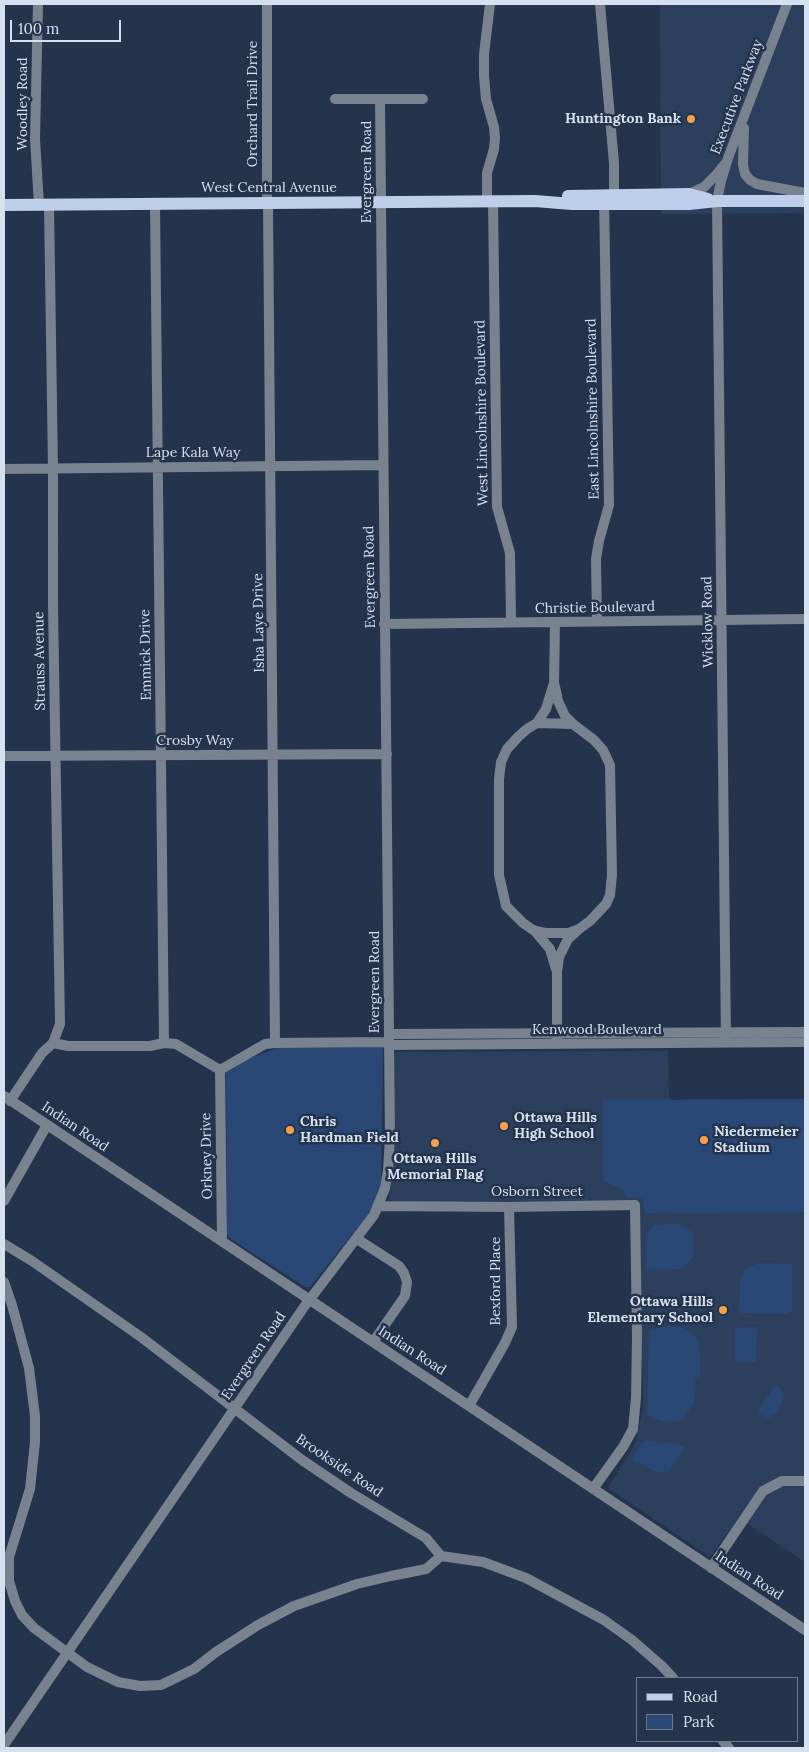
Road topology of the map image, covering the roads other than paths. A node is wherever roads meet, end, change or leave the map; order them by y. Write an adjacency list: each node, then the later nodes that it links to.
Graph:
1 (38, 4): 21 (street, Woodley Road)
2 (266, 4): 19 (street, Orchard Trail Drive)
3 (490, 4): 14 (street, West Lincolnshire Boulevard)
4 (600, 4): 13 (street, East Lincolnshire Boulevard)
5 (787, 4): 9 (street, Executive Parkway)
6 (335, 99): 7 (street)
7 (380, 99): 8 (street); 17 (street, Evergreen Road)
8 (423, 99)
9 (745, 118): 10 (street, Executive Parkway); 11 (street)
10 (728, 158): 12 (street); 15 (street, Executive Parkway)
11 (805, 193)
12 (689, 194): 13 (main road, West Central Avenue); 15 (main road, West Central Avenue)
13 (609, 199): 14 (main road, West Central Avenue); 15 (main road, West Central Avenue); 29 (street, East Lincolnshire Boulevard)
14 (490, 201): 17 (main road, West Central Avenue); 30 (street, West Lincolnshire Boulevard)
15 (718, 201): 16 (main road, West Central Avenue); 28 (street, Wicklow Road)
16 (805, 201)
17 (380, 202): 19 (main road, West Central Avenue); 22 (street, Evergreen Road)
18 (155, 204): 19 (main road, West Central Avenue); 21 (main road, West Central Avenue); 23 (street, Emmick Drive)
19 (268, 204): 24 (street, Isha Laye Drive)
20 (4, 205): 21 (main road, West Central Avenue)
21 (44, 205): 26 (street, Strauss Avenue)
22 (383, 464): 24 (street, Lape Kala Way); 32 (street, Evergreen Road)
23 (157, 466): 24 (street, Lape Kala Way); 26 (street, Lape Kala Way); 37 (street, Emmick Drive)
24 (271, 467): 38 (street, Isha Laye Drive)
25 (4, 469): 26 (street, Lape Kala Way)
26 (53, 469): 40 (street, Strauss Avenue)
27 (805, 619): 28 (street, Christie Boulevard)
28 (722, 620): 29 (street, Christie Boulevard); 45 (street, Wicklow Road)
29 (596, 621): 31 (street, Christie Boulevard)
30 (511, 622): 31 (street, Christie Boulevard); 32 (street, Christie Boulevard)
31 (554, 622): 33 (street)
32 (384, 624): 36 (street, Evergreen Road)
33 (554, 682): 34 (street); 35 (street)
34 (538, 723): 35 (street); 42 (street)
35 (573, 724): 41 (street)
36 (387, 754): 38 (street, Crosby Way); 47 (street, Evergreen Road)
37 (162, 755): 38 (street, Crosby Way); 40 (street, Crosby Way); 50 (street, Emmick Drive)
38 (274, 755): 51 (street, Isha Laye Drive)
39 (4, 756): 40 (street, Crosby Way)
40 (56, 756): 49 (street, Strauss Avenue)
41 (579, 929): 42 (street); 43 (street)
42 (533, 930): 43 (street)
43 (557, 972): 46 (street)
44 (805, 1032): 45 (street, Kenwood Boulevard)
45 (725, 1038): 46 (street, Kenwood Boulevard); 48 (street, Kenwood Boulevard)
46 (557, 1039): 47 (street, Kenwood Boulevard)
47 (389, 1040): 51 (street, Kenwood Boulevard); 56 (street, Evergreen Road)
48 (805, 1042)
49 (53, 1043): 50 (street); 53 (street, Strauss Avenue)
50 (164, 1043): 52 (street)
51 (275, 1043): 52 (street, Kenwood Boulevard)
52 (220, 1070): 59 (street, Orkney Drive)
53 (7, 1098): 54 (street, Indian Road)
54 (47, 1125): 55 (street); 59 (street, Indian Road)
55 (4, 1202)
56 (379, 1206): 57 (street, Osborn Street); 58 (street, Evergreen Road)
57 (509, 1207): 64 (street, Bexford Place); 67 (street, Osborn Street)
58 (357, 1239): 62 (street, Evergreen Road); 63 (street)
59 (222, 1241): 62 (street, Indian Road)
60 (4, 1244): 65 (street, Brookside Road)
61 (4, 1282): 71 (street)
62 (309, 1300): 63 (street, Indian Road); 65 (street, Evergreen Road)
63 (373, 1342): 64 (street, Indian Road)
64 (469, 1406): 67 (street, Indian Road)
65 (234, 1408): 68 (street, Brookside Road); 71 (street, Evergreen Road)
66 (805, 1481): 69 (street)
67 (593, 1489): 69 (street, Indian Road)
68 (441, 1556): 71 (street); 72 (street)
69 (711, 1568): 70 (street, Indian Road)
70 (805, 1630)
71 (67, 1652): 73 (street, Evergreen Road)
72 (672, 1677)
73 (4, 1745)

